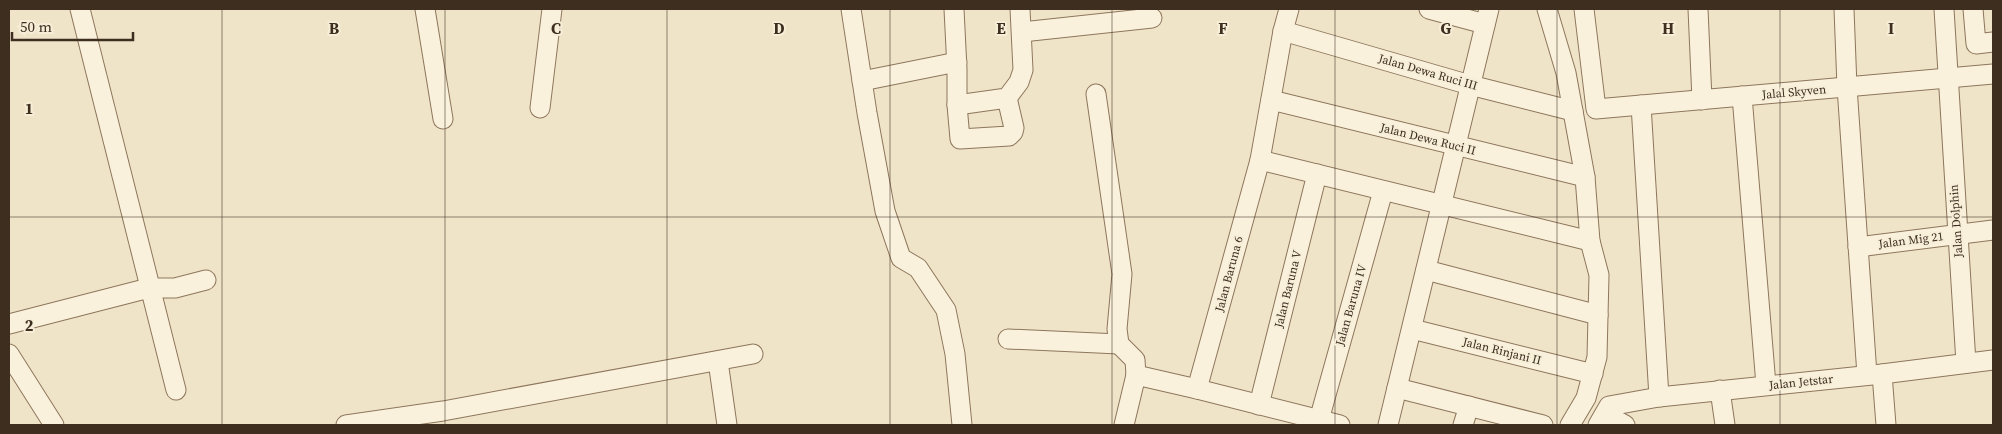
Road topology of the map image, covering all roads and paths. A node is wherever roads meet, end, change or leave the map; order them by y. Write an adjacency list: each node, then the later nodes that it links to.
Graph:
1 (80, 9): 48 (street)
2 (425, 9): 35 (street)
3 (552, 9): 33 (street)
4 (852, 9): 23 (street)
5 (954, 9): 20 (street)
6 (1020, 9): 18 (street)
7 (1289, 9): 17 (street, Jalan Baruna 6)
8 (1430, 9): 15 (street)
9 (1548, 9): 34 (street)
10 (1584, 9): 31 (street, Jalal Skyven)
11 (1698, 9): 30 (street)
12 (1844, 9): 25 (street)
13 (1944, 9): 22 (street, Jalan Dolphin)
14 (1973, 9): 19 (street)
15 (1487, 17): 24 (street)
16 (1152, 18): 18 (street)
17 (1283, 31): 24 (street, Jalan Dewa Ruci III); 29 (street, Jalan Baruna 6)
18 (1022, 32): 28 (street)
19 (1993, 42)
20 (957, 62): 23 (street); 32 (street)
21 (1993, 74): 22 (street, Jalal Skyven)
22 (1948, 78): 25 (street, Jalal Skyven); 43 (street, Jalan Dolphin)
23 (862, 81): 76 (street)
24 (1470, 85): 34 (street, Jalan Dewa Ruci III); 36 (street)
25 (1847, 87): 27 (street, Jalal Skyven); 45 (street)
26 (1096, 94): 53 (street)
27 (1742, 96): 30 (street, Jalal Skyven); 62 (street)
28 (1007, 98): 32 (street); 32 (street)
29 (1271, 100): 36 (street, Jalan Dewa Ruci II); 37 (street, Jalan Baruna 6)
30 (1702, 100): 31 (street, Jalal Skyven)
31 (1640, 105): 67 (street)
32 (956, 106)
33 (540, 108)
34 (1573, 110): 39 (street)
35 (443, 119)
36 (1456, 146): 39 (street, Jalan Dewa Ruci II); 41 (street)
37 (1260, 160): 38 (street); 63 (street, Jalan Baruna 6)
38 (1317, 174): 40 (street); 68 (street, Jalan Baruna V)
39 (1585, 177): 44 (street)
40 (1383, 191): 41 (street); 72 (street, Jalan Baruna IV)
41 (1441, 206): 44 (street); 46 (street)
42 (1993, 230): 43 (street, Jalan Mig 21)
43 (1957, 234): 45 (street, Jalan Mig 21); 58 (street, Jalan Dolphin)
44 (1590, 241): 49 (street)
45 (1858, 246): 60 (street)
46 (1426, 270): 49 (street); 51 (street)
47 (206, 280): 48 (street)
48 (150, 288): 50 (street); 65 (street)
49 (1598, 315): 59 (street)
50 (9, 324)
51 (1412, 329): 59 (street, Jalan Rinjani II); 64 (street)
52 (1008, 339): 53 (street)
53 (1119, 344): 61 (street)
54 (9, 354): 73 (street)
55 (753, 354): 57 (street)
56 (1993, 360): 58 (street, Jalan Jetstar)
57 (718, 361): 71 (street); 75 (street)
58 (1966, 363): 60 (street, Jalan Jetstar)
59 (1592, 374): 82 (street)
60 (1874, 374): 62 (street, Jalan Jetstar); 85 (street)
61 (1136, 375): 63 (street); 77 (street)
62 (1766, 385): 66 (street, Jalan Jetstar)
63 (1198, 388): 68 (street)
64 (1397, 388): 69 (street); 79 (street)
65 (176, 390)
66 (1720, 390): 67 (street, Jalan Jetstar); 84 (street)
67 (1659, 396): 70 (street, Jalan Jetstar)
68 (1259, 404): 72 (street)
69 (1468, 406): 80 (street); 81 (street)
70 (1604, 415): 83 (street)
71 (444, 418): 74 (street)
72 (1319, 420): 78 (street)
73 (54, 425)
74 (346, 425)
75 (727, 425)
76 (962, 425)
77 (1124, 425)
78 (1340, 425)
79 (1388, 425)
80 (1463, 425)
81 (1543, 425)
82 (1570, 425)
83 (1625, 425)
84 (1724, 425)
85 (1886, 425)

